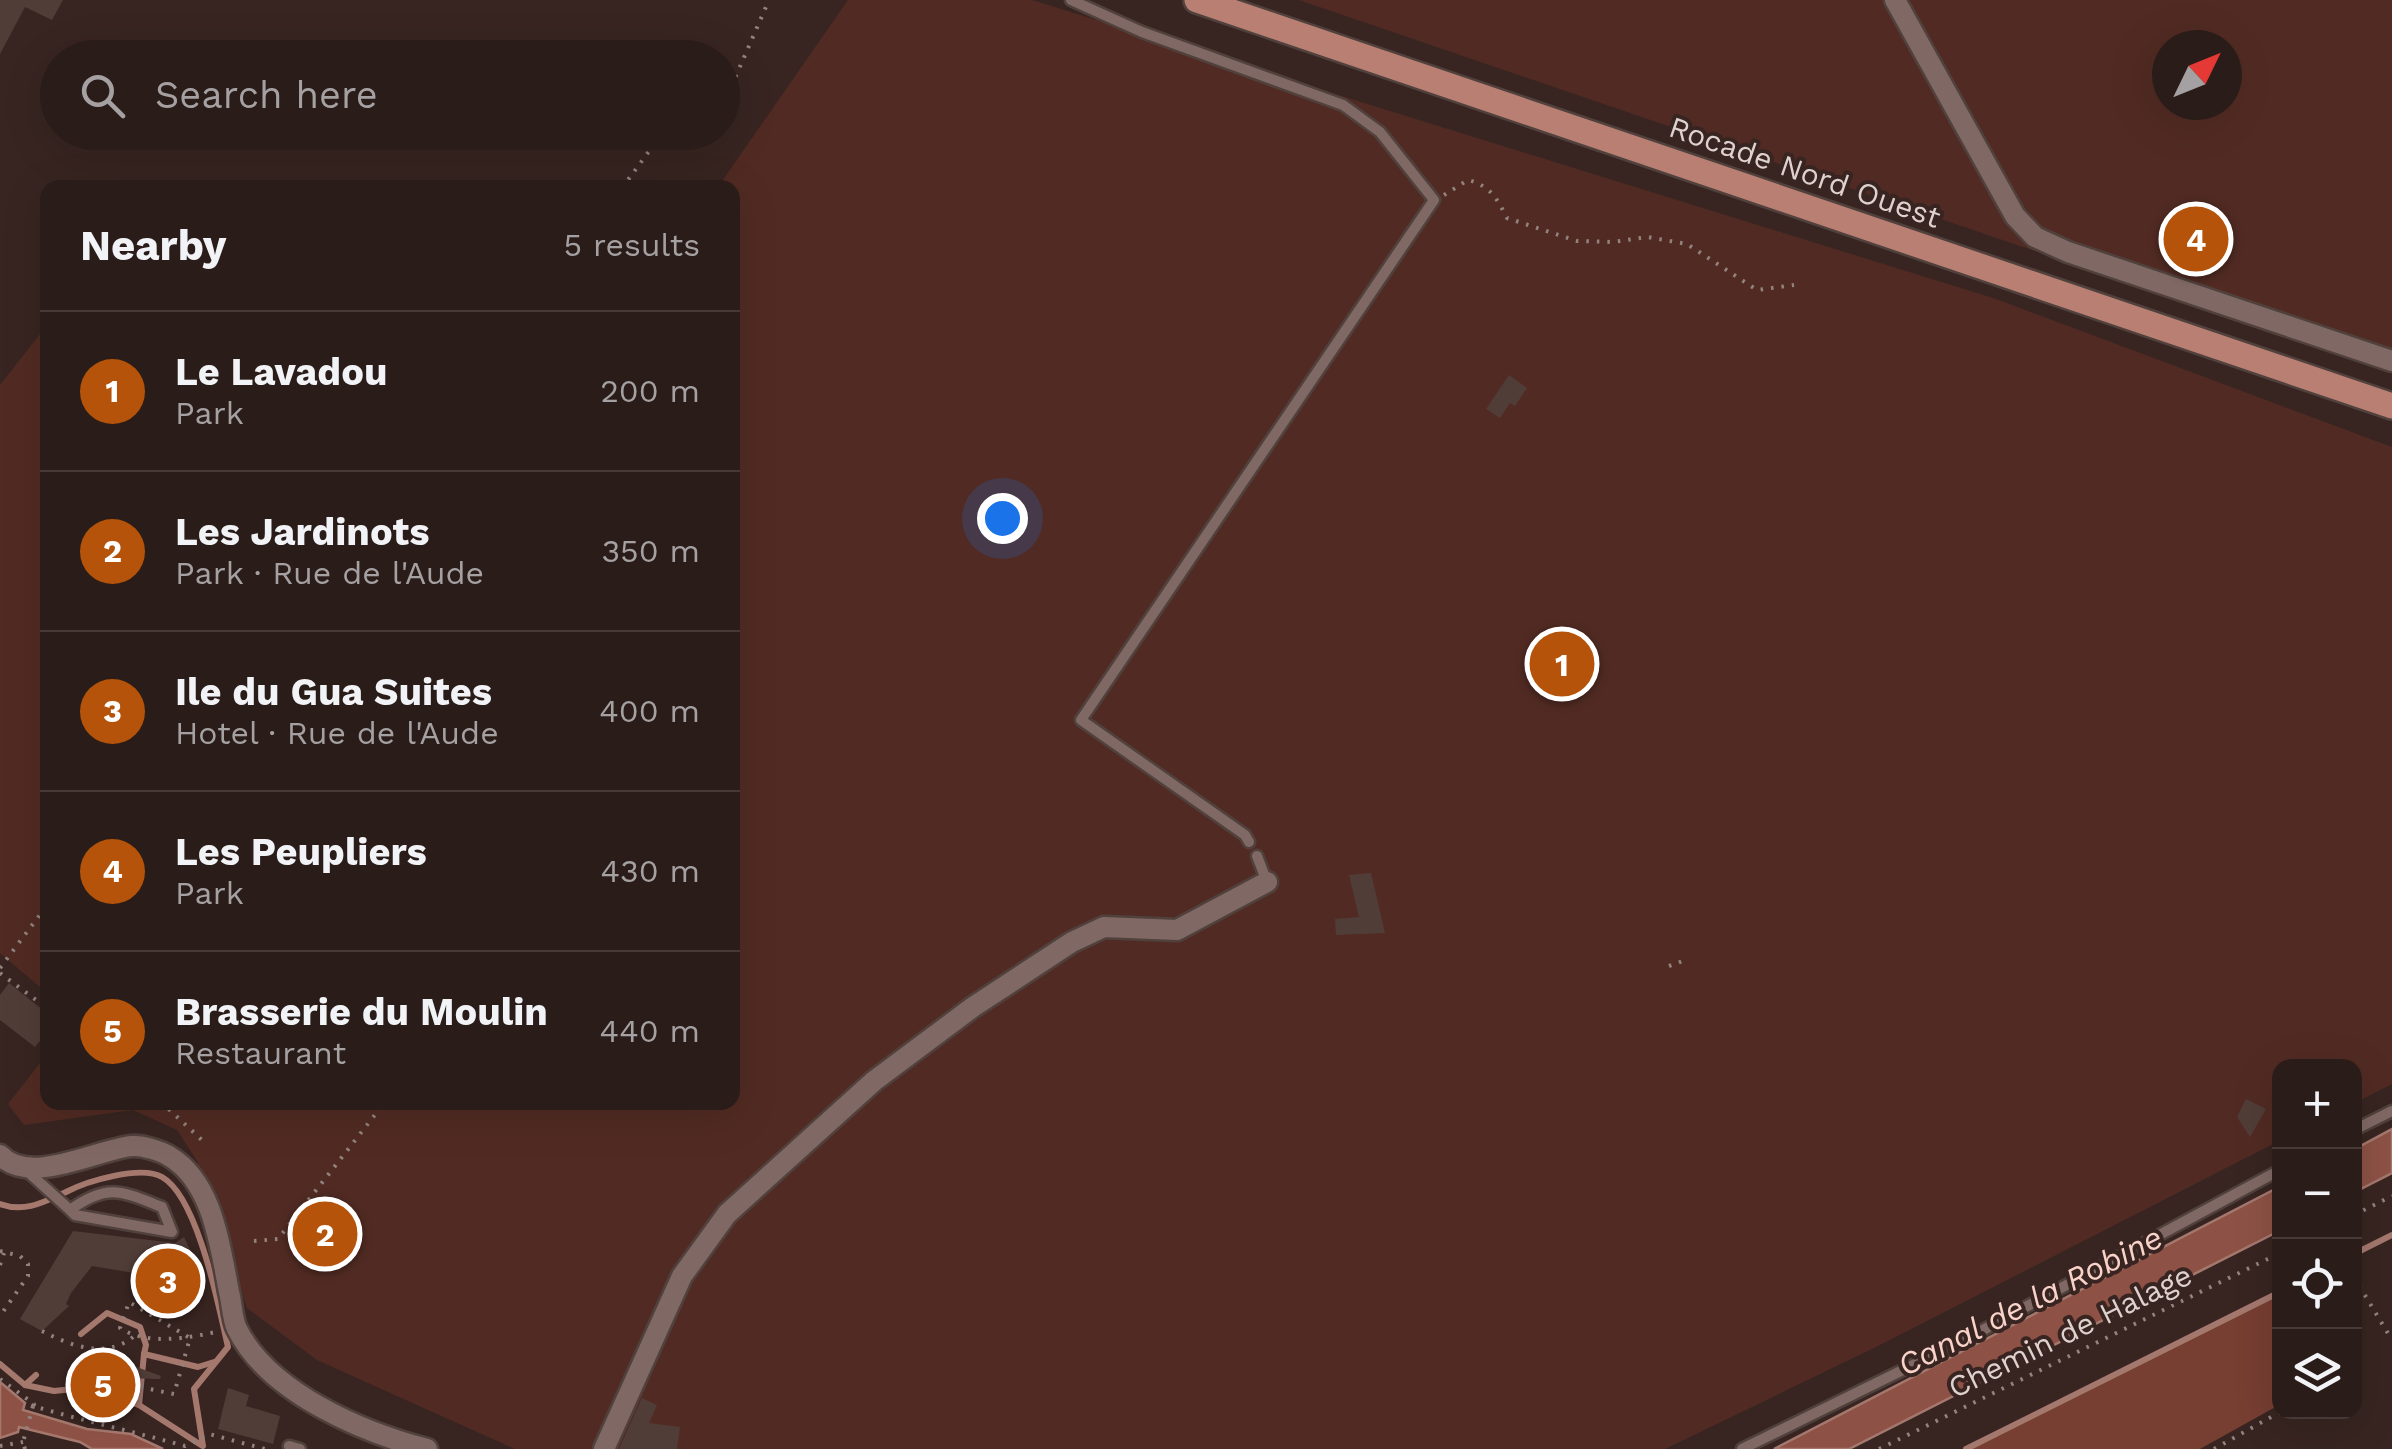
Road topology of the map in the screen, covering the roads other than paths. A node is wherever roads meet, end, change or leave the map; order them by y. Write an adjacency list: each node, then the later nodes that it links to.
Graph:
1 (1070, 0): 6 (lane)
2 (1197, 0): 5 (main road, Rocade Nord Ouest)
3 (1895, 0): 4 (street)
4 (2392, 361)
5 (2392, 406)
6 (1248, 842)
7 (1257, 856): 8 (lane)
8 (1267, 882): 15 (street)
9 (2392, 1111): 10 (lane)
10 (2362, 1126)
11 (9, 1159): 13 (lane); 14 (street)
12 (2272, 1174): 16 (lane)
13 (66, 1207): 13 (lane)
14 (428, 1449)
15 (604, 1449)
16 (1742, 1449)

